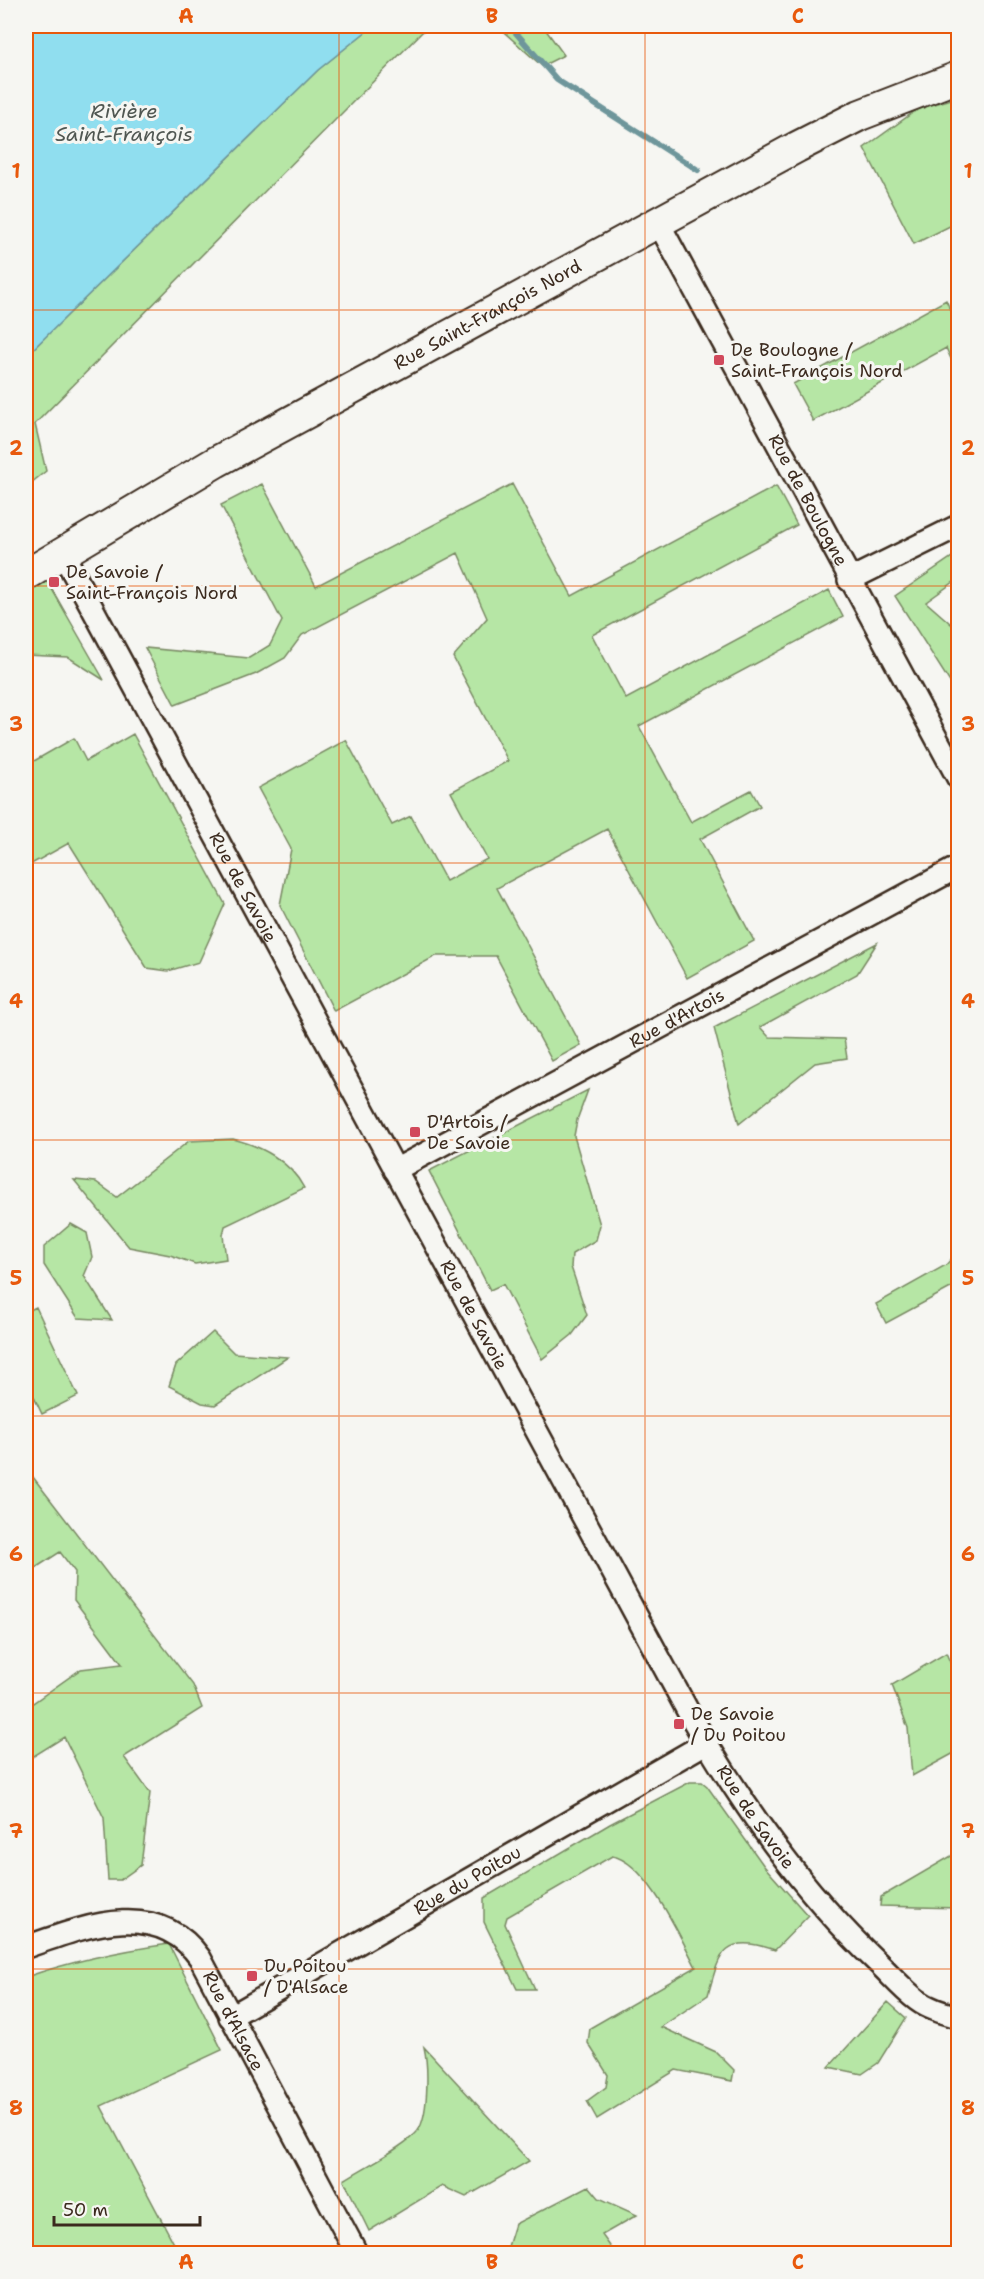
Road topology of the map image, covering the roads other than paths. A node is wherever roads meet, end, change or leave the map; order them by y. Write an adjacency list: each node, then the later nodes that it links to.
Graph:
1 (958, 76): 2 (street, Rue Saint-François Nord)
2 (658, 222): 4 (street, Rue Saint-François Nord); 6 (street, Rue de Boulogne)
3 (958, 526): 6 (street)
4 (62, 552): 5 (street, Rue Saint-François Nord); 9 (street, Rue de Savoie)
5 (26, 575)
6 (849, 579): 7 (street, Rue de Boulogne)
7 (958, 778)
8 (958, 867): 9 (street, Rue d'Artois)
9 (395, 1170): 10 (street, Rue de Savoie)
10 (706, 1743): 12 (street, Rue du Poitou); 13 (street, Rue de Savoie)
11 (26, 1947): 12 (street, Rue d'Alsace)
12 (230, 2017): 14 (street, Rue d'Alsace)
13 (958, 2017)
14 (357, 2253)

